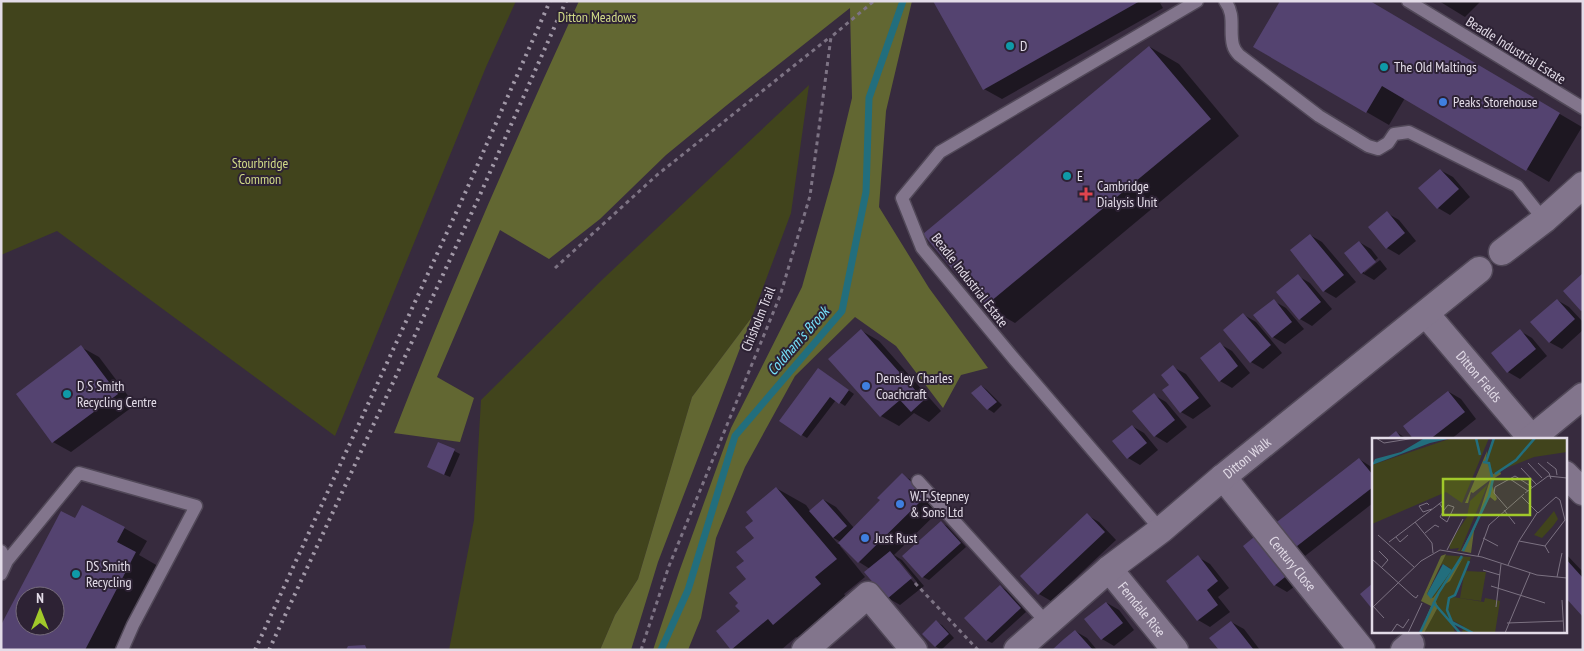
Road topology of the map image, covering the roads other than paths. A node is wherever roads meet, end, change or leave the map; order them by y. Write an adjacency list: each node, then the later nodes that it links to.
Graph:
1 (1197, 1): 17 (lane, Beadle Industrial Estate)
2 (1225, 1): 6 (lane)
3 (1408, 1): 4 (lane, Beadle Industrial Estate)
4 (1583, 108)
5 (1583, 185): 6 (street)
6 (1544, 220): 7 (street)
7 (1502, 252)
8 (1480, 270): 9 (street, Ditton Walk)
9 (1426, 314): 11 (street, Ditton Fields); 14 (street, Ditton Walk)
10 (1583, 396): 12 (street)
11 (1531, 438)
12 (1533, 438)
13 (1566, 475): 16 (street)
14 (1224, 476): 17 (street, Ditton Walk); 27 (street, Century Close)
15 (918, 481): 21 (lane)
16 (1583, 492)
17 (1161, 530): 19 (street, Ditton Walk)
18 (4, 556): 20 (lane); 23 (lane)
19 (1109, 569): 21 (street, Ditton Walk); 26 (street, Ferndale Rise)
20 (1, 574)
21 (1047, 623): 25 (street, Ditton Walk)
22 (812, 648): 24 (street)
23 (122, 650)
24 (914, 650)
25 (1017, 650)
26 (1175, 650)
27 (1362, 650)

